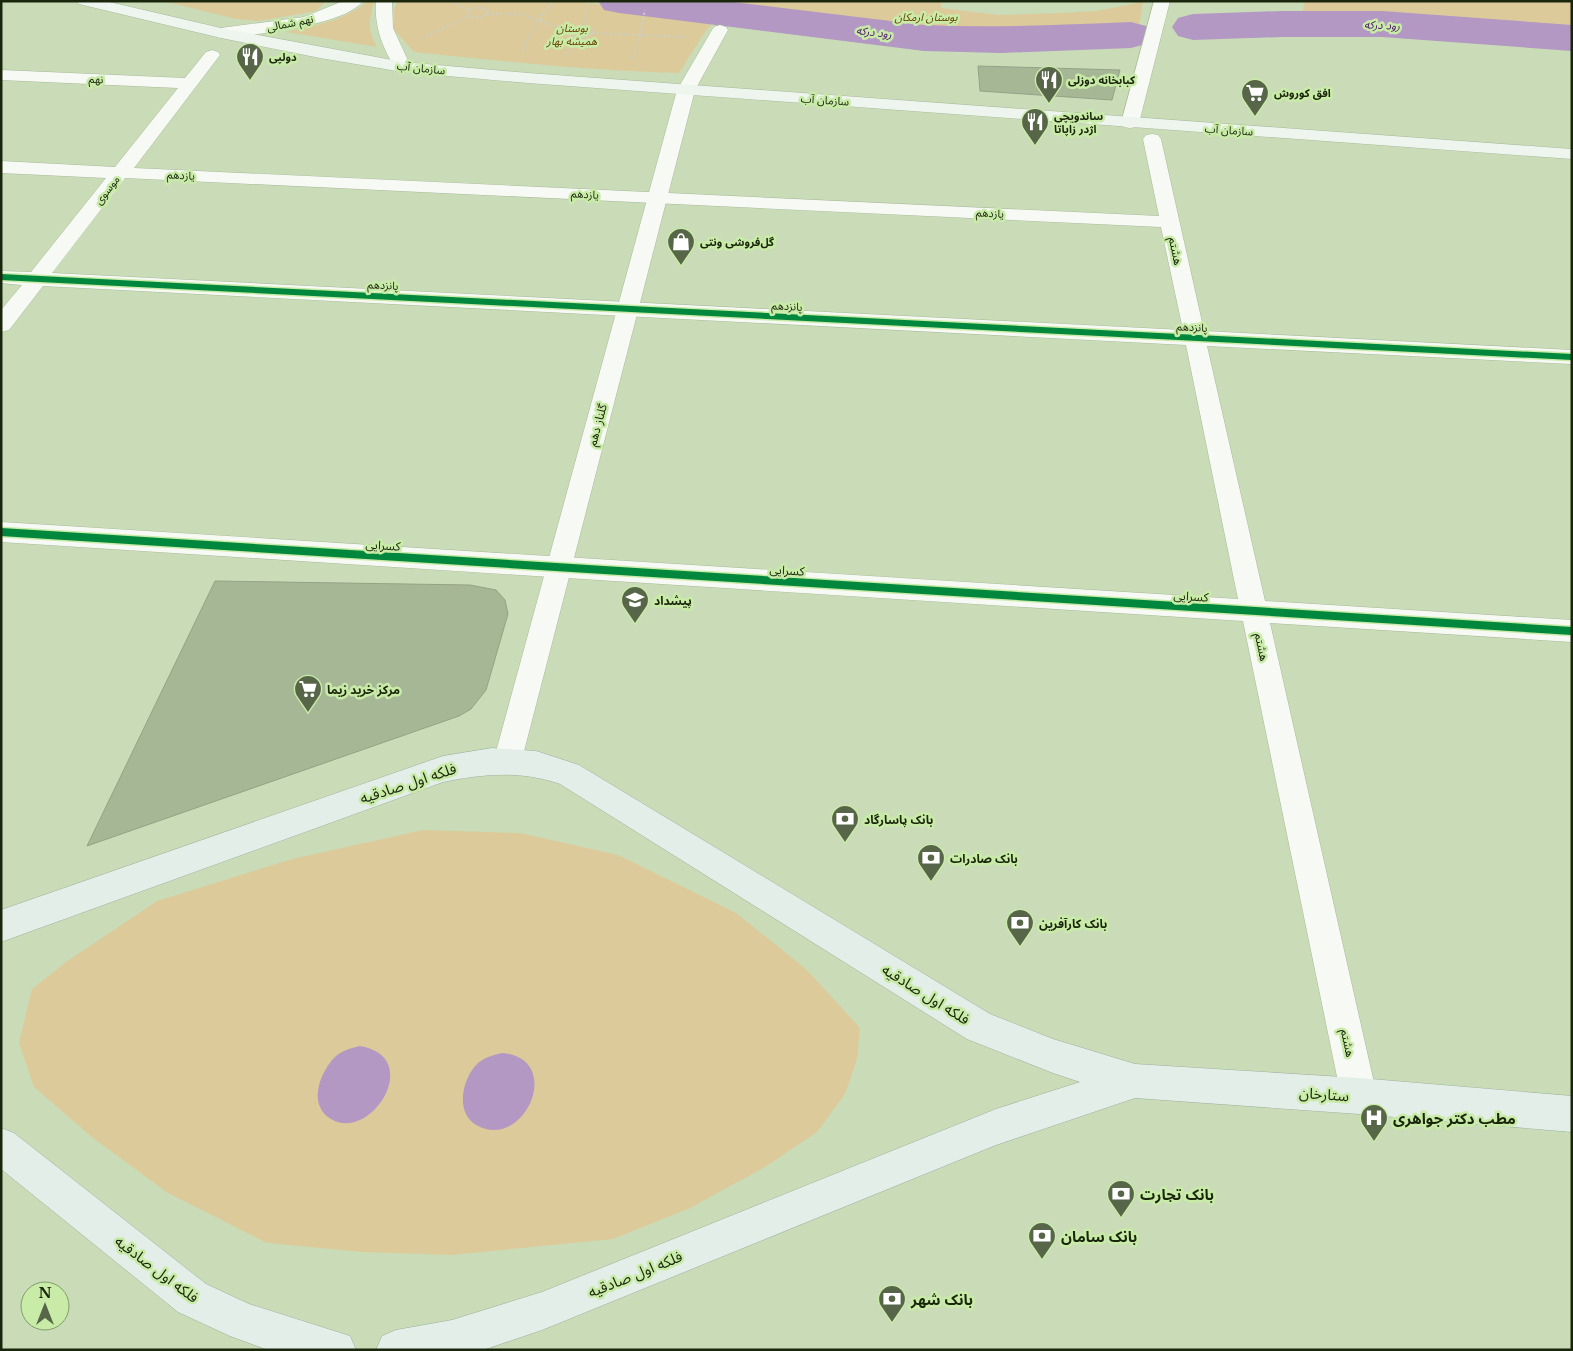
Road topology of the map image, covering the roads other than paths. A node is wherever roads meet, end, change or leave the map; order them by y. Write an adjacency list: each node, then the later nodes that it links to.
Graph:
1 (84, 1): 6 (main road, سازمان آب)
2 (355, 1): 6 (street, نهم شمالی)
3 (384, 1): 8 (street)
4 (1162, 1): 12 (street)
5 (720, 30): 11 (street, گلناز دهم)
6 (221, 33): 8 (main road, سازمان آب)
7 (212, 55): 10 (street, موسوی)
8 (403, 67): 11 (main road, سازمان آب)
9 (1, 75): 10 (street, نهم)
10 (190, 83): 16 (street, موسوی)
11 (686, 90): 12 (main road, سازمان آب); 17 (street, گلناز دهم)
12 (1130, 122): 14 (main road, سازمان آب)
13 (1152, 139): 18 (street, هشتم)
14 (1572, 154)
15 (1, 167): 16 (street, یازدهم)
16 (120, 173): 17 (street, یازدهم); 20 (street, موسوی)
17 (657, 197): 18 (street, یازدهم); 21 (street, گلناز دهم)
18 (1170, 222): 23 (street, هشتم)
19 (1, 276): 20 (street, پانزدهم)
20 (38, 278): 21 (street, پانزدهم); 22 (street, موسوی)
21 (628, 309): 23 (street, پانزدهم); 26 (street, گلناز دهم)
22 (1, 325)
23 (1195, 338): 24 (street, پانزدهم); 27 (street, هشتم)
24 (1572, 357)
25 (1, 532): 26 (street, کسرایی)
26 (560, 567): 27 (street, کسرایی); 29 (street, گلناز دهم)
27 (1254, 611): 28 (street, کسرایی); 32 (street, هشتم)
28 (1572, 631)
29 (508, 759): 30 (main road, فلکه اول صادقیه); 31 (main road, فلکه اول صادقیه)
30 (1, 926)
31 (1136, 1081): 32 (main road, ستارخان); 36 (main road, فلکه اول صادقیه)
32 (1359, 1096): 33 (main road, ستارخان)
33 (1572, 1114)
34 (1, 1146): 35 (main road, فلکه اول صادقیه)
35 (336, 1350)
36 (396, 1350)

